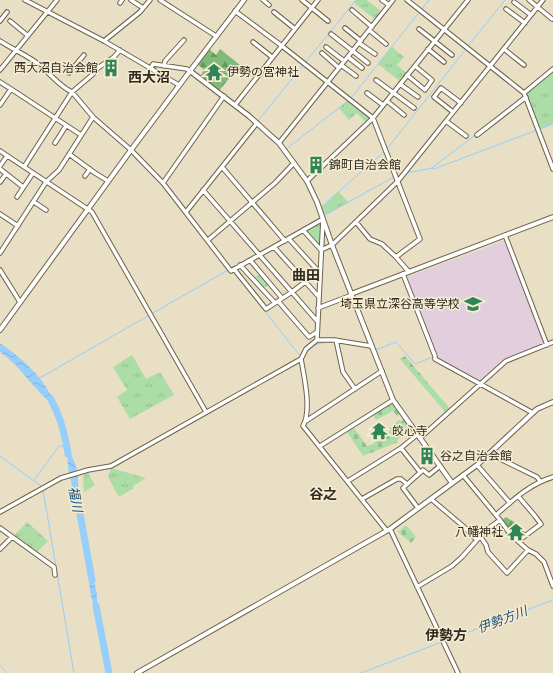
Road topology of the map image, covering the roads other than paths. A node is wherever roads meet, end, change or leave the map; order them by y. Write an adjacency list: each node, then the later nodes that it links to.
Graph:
1 (25, 0): 17 (street)
2 (56, 0): 27 (street)
3 (131, 0): 23 (street)
4 (150, 0): 23 (street)
5 (160, 0): 19 (street)
6 (168, 0): 19 (street)
7 (244, 0): 28 (street)
8 (263, 0): 20 (street)
9 (302, 0): 24 (street)
10 (318, 0): 24 (street)
11 (382, 0): 21 (street)
12 (393, 0): 21 (street)
13 (407, 0): 42 (street)
14 (468, 0): 42 (street)
15 (528, 0): 22 (street)
16 (543, 0): 22 (street)
17 (30, 1): 27 (street)
18 (514, 2): 31 (street)
19 (165, 4): 45 (street)
20 (269, 5)
21 (389, 5): 37 (street)
22 (537, 7): 31 (street); 32 (street)
23 (143, 8): 48 (street)
24 (312, 8): 34 (street); 38 (street)
25 (506, 9): 36 (street)
26 (352, 10): 37 (street)
27 (48, 11): 44 (street); 48 (street)
28 (235, 11): 45 (street); 53 (street)
29 (8, 12): 35 (street)
30 (274, 12): 38 (street)
31 (531, 15): 36 (street)
32 (552, 19)
33 (10, 21): 44 (street)
34 (328, 21)
35 (0, 22)
36 (525, 23): 55 (street)
37 (372, 27): 41 (street)
38 (295, 28): 53 (street)
39 (345, 28): 51 (street)
40 (419, 28): 49 (street)
41 (369, 30): 51 (street); 52 (street)
42 (444, 30): 49 (street); 73 (street)
43 (331, 34): 59 (street)
44 (27, 35): 56 (street)
45 (216, 36): 78 (street)
46 (184, 40): 70 (street)
47 (0, 41): 56 (street)
48 (104, 41): 57 (street)
49 (434, 41): 58 (street); 63 (street)
50 (253, 42): 64 (street)
51 (360, 42): 59 (street); 61 (street)
52 (386, 44)
53 (282, 46): 64 (street); 84 (street)
54 (326, 47): 66 (street)
55 (504, 49): 69 (street); 73 (street)
56 (15, 50): 77 (street); 88 (street)
57 (120, 50): 74 (street); 88 (street)
58 (428, 50): 67 (street); 72 (street)
59 (353, 51): 65 (street); 68 (street)
60 (322, 53): 71 (street)
61 (375, 54)
62 (84, 55): 79 (street)
63 (452, 55)
64 (272, 57): 97 (street)
65 (348, 57): 66 (street); 75 (street)
66 (344, 61): 71 (street)
67 (444, 62)
68 (368, 63)
69 (524, 65)
70 (164, 66): 74 (street); 78 (street)
71 (340, 66): 81 (street); 84 (street)
72 (415, 66): 80 (street); 80 (street)
73 (490, 66): 91 (street); 95 (street)
74 (151, 68): 86 (street)
75 (362, 68)
76 (553, 69): 91 (street)
77 (0, 70)
78 (190, 71): 86 (street); 92 (street)
79 (69, 73)
80 (407, 75): 85 (street)
81 (356, 76)
82 (376, 80): 90 (street)
83 (0, 82): 87 (street)
84 (328, 82): 104 (street); 112 (street)
85 (400, 84): 90 (street); 93 (street)
86 (179, 85): 113 (street)
87 (11, 89): 96 (street); 102 (street)
88 (72, 92): 102 (street); 103 (street)
89 (367, 93): 98 (street)
90 (392, 93): 94 (street); 99 (street)
91 (525, 95): 109 (street); 121 (street)
92 (224, 96): 97 (street); 131 (street)
93 (418, 97)
94 (387, 101): 98 (street); 101 (street)
95 (461, 103): 100 (street); 100 (street)
96 (0, 105)
97 (234, 105): 106 (street)
98 (383, 105): 104 (street)
99 (414, 108)
100 (453, 112): 105 (street)
101 (404, 115)
102 (55, 118): 107 (street); 118 (street)
103 (93, 118): 108 (street); 113 (street)
104 (373, 118): 127 (street); 128 (street)
105 (446, 121): 110 (street); 128 (street)
106 (256, 122): 112 (street); 119 (street)
107 (66, 126): 108 (street); 111 (street)
108 (81, 135): 115 (street)
109 (477, 135)
110 (466, 136)
111 (55, 143)
112 (279, 143): 117 (street)
113 (131, 150): 126 (street); 131 (street)
114 (0, 151): 116 (street)
115 (69, 154): 122 (street); 130 (street)
116 (7, 156): 118 (street); 120 (street)
117 (294, 163): 127 (street); 136 (street)
118 (24, 167): 124 (street)
119 (222, 167): 133 (street); 136 (street)
120 (0, 168): 123 (street)
121 (553, 169)
122 (90, 170): 125 (street); 126 (street)
123 (6, 174): 129 (street); 132 (street)
124 (33, 174): 130 (street); 132 (street)
125 (85, 176)
126 (108, 181): 138 (street)
127 (307, 181): 142 (street)
128 (398, 181): 144 (street); 155 (street)
129 (0, 182)
130 (46, 182): 135 (street); 138 (street)
131 (163, 183): 139 (street)
132 (23, 187): 134 (street)
133 (203, 190): 139 (street); 143 (street)
134 (17, 196)
135 (34, 202): 137 (street); 145 (street)
136 (253, 203): 143 (street); 149 (street)
137 (46, 210)
138 (89, 210): 168 (street); 185 (street)
139 (186, 212): 148 (street)
140 (0, 214): 145 (street)
141 (553, 217): 147 (street)
142 (322, 219): 146 (street); 150 (street); 152 (street)
143 (231, 221): 148 (street); 154 (street)
144 (356, 222): 150 (street); 155 (street)
145 (18, 226): 153 (street)
146 (303, 230): 149 (street); 152 (street)
147 (505, 235): 160 (street); 177 (street)
148 (208, 240): 158 (street)
149 (287, 240): 151 (street); 161 (street)
150 (332, 245): 152 (street); 165 (street)
151 (274, 247): 154 (street); 163 (street)
152 (321, 250): 161 (street)
153 (0, 253)
154 (260, 255): 156 (street); 164 (street)
155 (396, 257): 160 (street)
156 (250, 260): 157 (street); 167 (street)
157 (240, 265): 158 (street); 169 (street)
158 (234, 269): 169 (street)
159 (0, 270): 168 (street)
160 (409, 272): 162 (street)
161 (320, 273): 166 (street)
162 (403, 274): 165 (street); 181 (street)
163 (305, 282): 164 (street); 166 (street)
164 (292, 292): 167 (street); 171 (street)
165 (352, 294): 170 (street); 178 (street)
166 (319, 297): 170 (street)
167 (282, 298): 169 (street)
168 (20, 302): 172 (street)
169 (276, 302): 173 (street)
170 (318, 308): 171 (street)
171 (317, 321): 173 (street)
172 (0, 330)
173 (317, 332): 174 (street)
174 (317, 340): 175 (street); 179 (street)
175 (336, 340): 178 (street); 182 (street)
176 (553, 342): 177 (street)
177 (547, 345): 181 (street)
178 (371, 346): 180 (street)
179 (301, 359): 185 (street); 187 (street)
180 (382, 371): 182 (street); 183 (street)
181 (481, 384): 186 (street); 188 (street)
182 (355, 389): 187 (street)
183 (393, 400): 188 (street); 189 (street)
184 (553, 402): 186 (street)
185 (206, 412): 206 (street)
186 (533, 413): 191 (street)
187 (306, 421): 189 (street)
188 (419, 436): 190 (street); 193 (street)
189 (320, 446): 197 (street)
190 (401, 448): 194 (street); 197 (street)
191 (490, 454): 192 (street); 198 (street)
192 (477, 465): 195 (street); 204 (street)
193 (440, 466): 194 (street); 199 (street)
194 (420, 472): 200 (street)
195 (463, 475): 199 (street); 207 (street)
196 (553, 477): 198 (street)
197 (348, 481): 202 (street)
198 (540, 481): 201 (street)
199 (452, 483): 203 (street)
200 (407, 484): 202 (street); 205 (street)
201 (518, 496): 204 (street); 214 (street)
202 (363, 499): 210 (street)
203 (431, 499): 205 (street); 213 (street)
204 (510, 503): 207 (street)
205 (418, 508): 210 (street)
206 (0, 512)
207 (496, 515): 208 (street)
208 (500, 520): 211 (street); 214 (street)
209 (0, 528): 212 (street)
210 (388, 530): 219 (street); 220 (street)
211 (480, 536): 213 (street); 216 (street)
212 (12, 537): 215 (street); 217 (street)
213 (477, 540): 219 (street)
214 (518, 541): 216 (street)
215 (0, 549)
216 (528, 550): 218 (street)
217 (55, 575)
218 (553, 586)
219 (417, 587): 221 (street)
220 (137, 673)
221 (458, 673)

